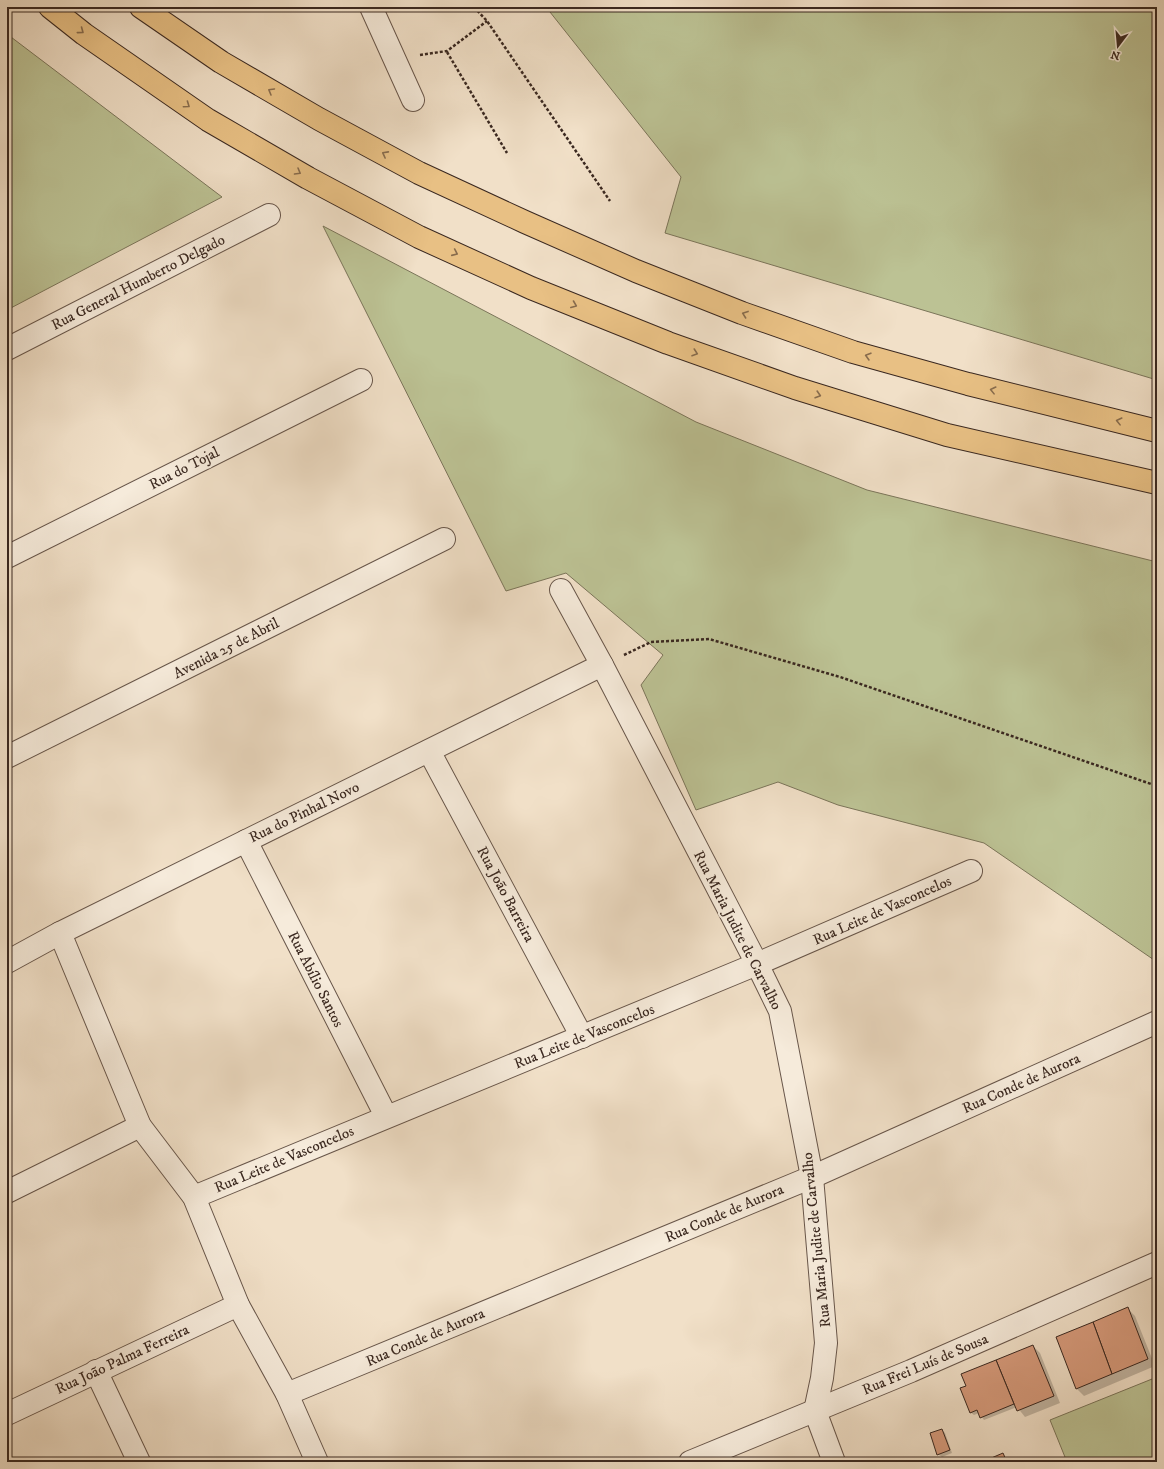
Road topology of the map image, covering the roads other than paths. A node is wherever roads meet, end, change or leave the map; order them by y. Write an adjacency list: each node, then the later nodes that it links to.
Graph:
1 (50, 7): 9 (highway, one-way to 9)
2 (141, 7): 8 (highway, one-way to 2)
3 (371, 7): 4 (street)
4 (413, 100)
5 (268, 215): 6 (street, Rua General Humberto Delgado)
6 (7, 349)
7 (361, 380): 11 (street, Rua do Tojal)
8 (1157, 431)
9 (1157, 483)
10 (444, 539): 15 (street, Avenida 25 de Abril)
11 (7, 557)
12 (561, 590): 13 (street, Rua Maria Judite de Carvalho)
13 (602, 665): 14 (street, Rua do Pinhal Novo); 20 (street, Rua Maria Judite de Carvalho)
14 (429, 750): 16 (street, Rua do Pinhal Novo); 22 (street, Rua João Barreira)
15 (7, 757)
16 (246, 841): 18 (street, Rua do Pinhal Novo); 23 (street, Rua Abílio Santos)
17 (971, 871): 20 (street, Rua Leite de Vasconcelos)
18 (60, 933): 19 (street, Rua do Pinhal Novo); 24 (street)
19 (7, 962)
20 (757, 964): 22 (street, Rua Leite de Vasconcelos); 25 (street, Rua Maria Judite de Carvalho)
21 (1157, 1022): 25 (street, Rua Conde de Aurora)
22 (582, 1037): 23 (street, Rua Leite de Vasconcelos)
23 (386, 1116): 27 (street, Rua Leite de Vasconcelos)
24 (140, 1126): 26 (street); 27 (street)
25 (812, 1177): 31 (street, Rua Conde de Aurora); 32 (street, Rua Maria Judite de Carvalho)
26 (7, 1192)
27 (194, 1197): 29 (street)
28 (1157, 1263): 32 (street, Rua Frei Luís de Sousa)
29 (238, 1305): 30 (street, Rua João Palma Ferreira); 31 (street)
30 (96, 1370): 33 (street, Rua João Palma Ferreira); 34 (street)
31 (286, 1394): 35 (street)
32 (815, 1410): 36 (street, Rua Frei Luís de Sousa); 37 (street)
33 (7, 1414)
34 (139, 1462)
35 (317, 1462)
36 (690, 1462)
37 (834, 1462)

